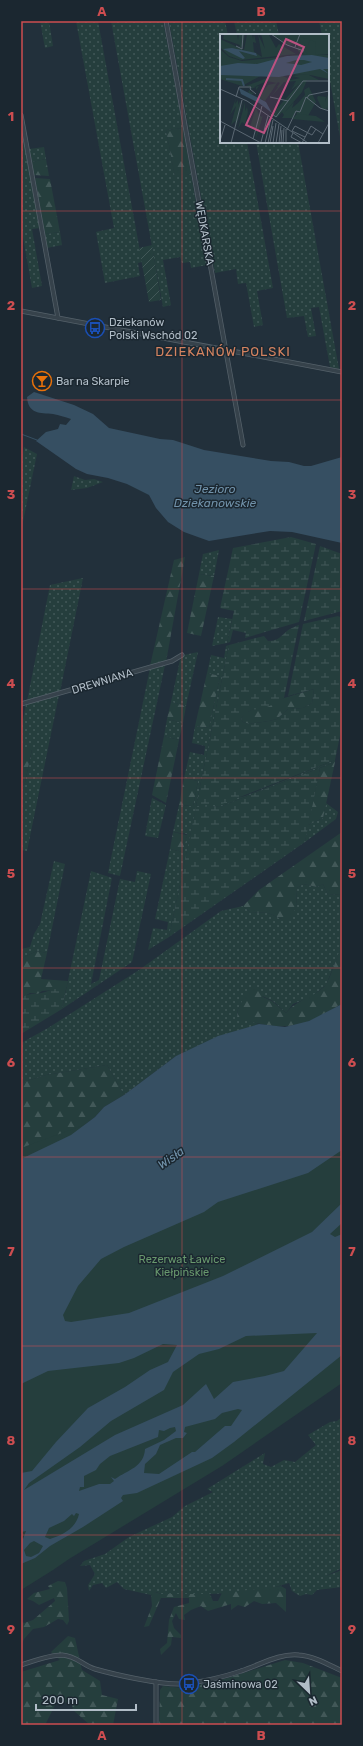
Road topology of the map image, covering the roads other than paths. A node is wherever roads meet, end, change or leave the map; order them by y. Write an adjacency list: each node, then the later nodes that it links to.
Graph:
1 (166, 21): 5 (street, WĘDKARSKA)
2 (21, 115): 4 (street)
3 (21, 311): 4 (street)
4 (58, 318): 5 (street)
5 (226, 350): 6 (street); 7 (street, WĘDKARSKA)
6 (342, 372)
7 (243, 445)
8 (182, 655): 9 (street, DREWNIANA)
9 (21, 704)
10 (21, 1665): 12 (street)
11 (342, 1671): 12 (street)
12 (156, 1682): 13 (street)
13 (156, 1725)

